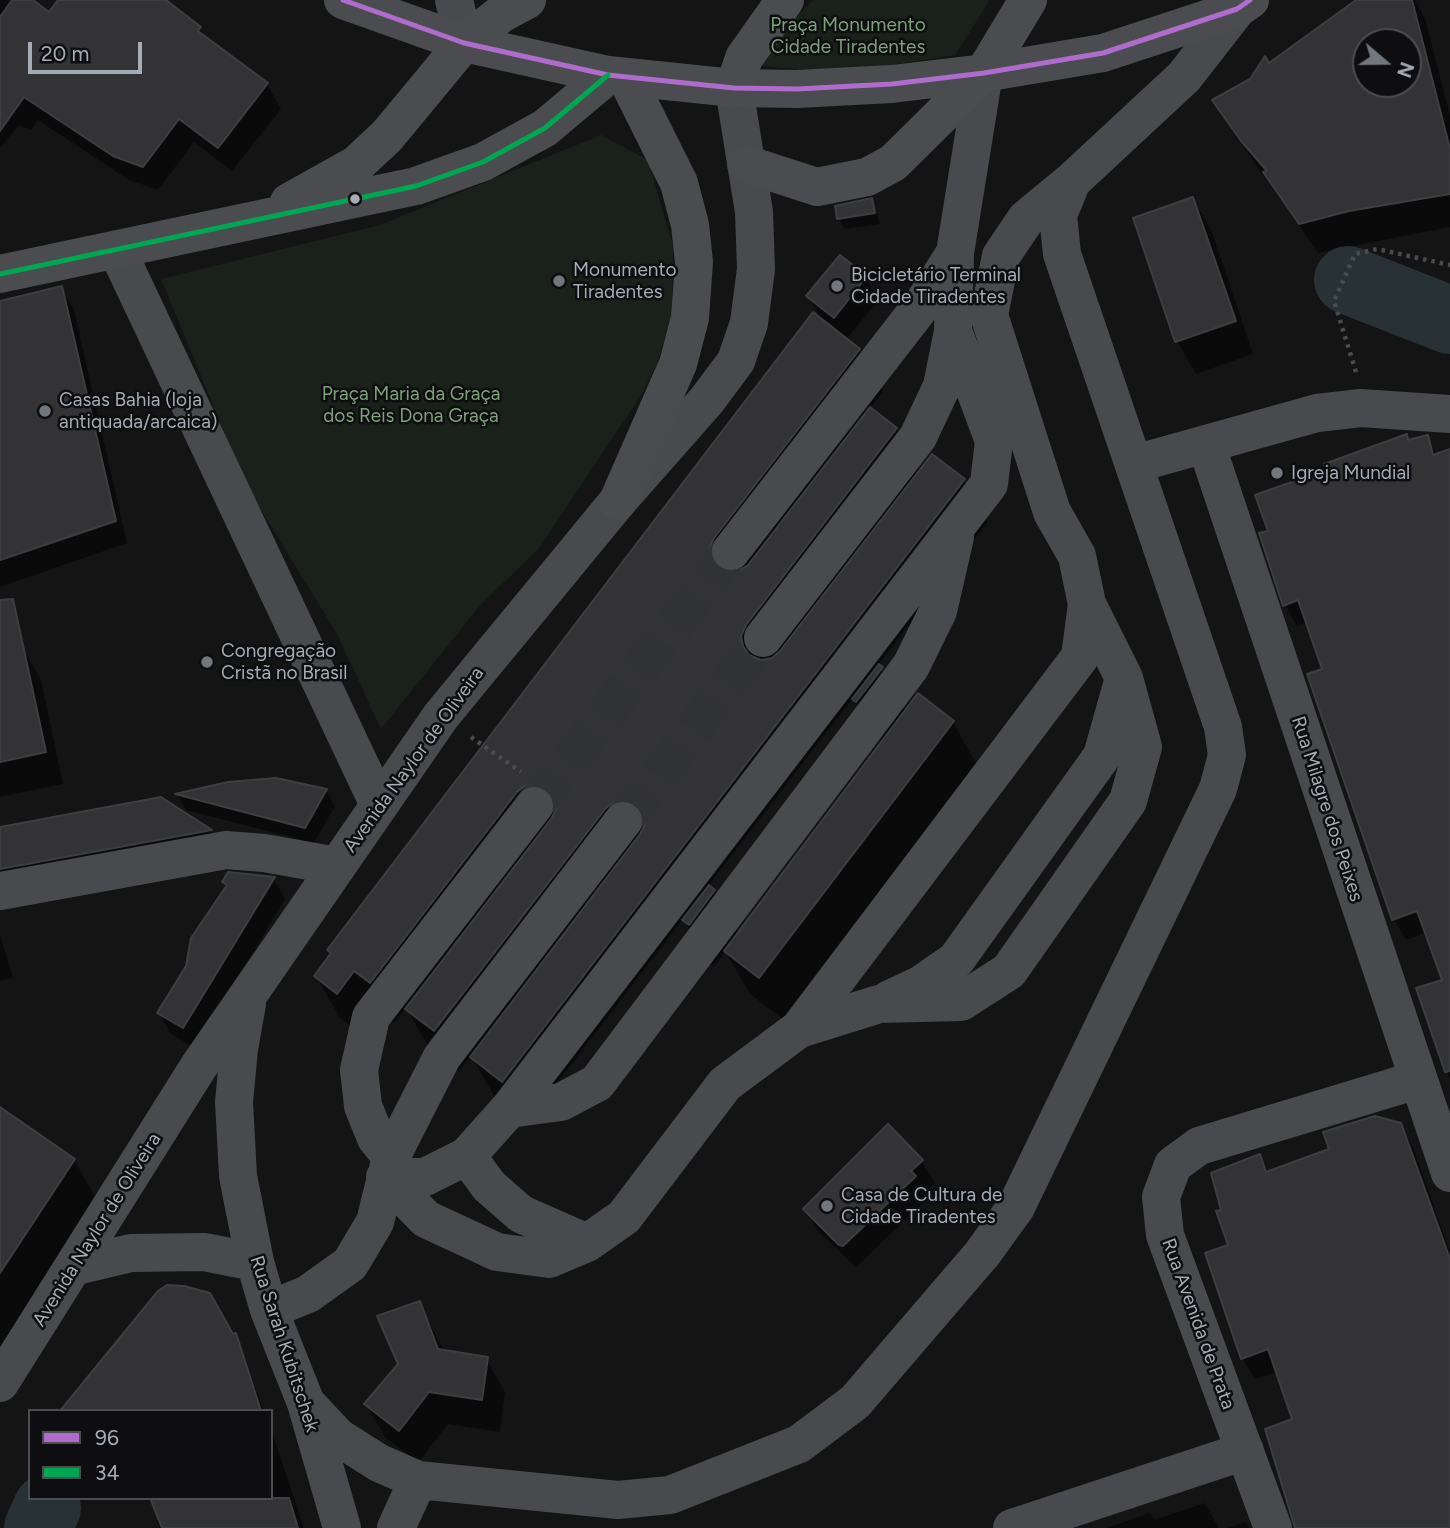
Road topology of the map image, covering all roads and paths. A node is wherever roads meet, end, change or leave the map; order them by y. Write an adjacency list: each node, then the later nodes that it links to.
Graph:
1 (343, 0): 7 (main road)
2 (454, 0): 7 (street)
3 (527, 0): 7 (main road)
4 (785, 0): 10 (main road)
5 (1028, 0): 8 (main road)
6 (1240, 3): 8 (main road); 12 (street)
7 (464, 43): 9 (main road); 13 (main road)
8 (984, 73): 10 (main road); 11 (main road); 15 (street)
9 (617, 76): 10 (main road); 13 (main road); 23 (main road)
10 (734, 88): 11 (street, Avenida Naylor de Oliveira)
11 (746, 164): 23 (street, Avenida Naylor de Oliveira)
12 (1072, 181): 22 (street); 26 (street)
13 (254, 222): 14 (main road)
14 (117, 250): 17 (main road); 30 (street)
15 (955, 253): 18 (street); 25 (street)
16 (1450, 265): 19 (path)
17 (0, 274)
18 (953, 331): 24 (street); 27 (street)
19 (1368, 375)
20 (1450, 414): 21 (street)
21 (1206, 444): 22 (street); 36 (street, Rua Milagre dos Peixes)
22 (1134, 464): 48 (street)
23 (618, 501): 28 (street, Avenida Naylor de Oliveira)
24 (958, 525): 37 (street); 37 (street)
25 (731, 551)
26 (1087, 604): 35 (street); 35 (street)
27 (763, 638)
28 (441, 716): 29 (path); 30 (street, Avenida Naylor de Oliveira)
29 (530, 791): 39 (street)
30 (379, 805): 32 (street, Avenida Naylor de Oliveira)
31 (623, 821): 39 (street)
32 (337, 866): 33 (street); 34 (street, Avenida Naylor de Oliveira)
33 (0, 891)
34 (250, 991): 42 (street, Rua Sarah Kubitschek); 43 (street, Avenida Naylor de Oliveira)
35 (799, 1029): 41 (street)
36 (1417, 1080): 40 (street, Rua Milagre dos Peixes); 47 (street, Rua Avenida de Prata)
37 (509, 1108): 38 (street)
38 (467, 1156): 39 (street); 41 (street)
39 (388, 1167): 41 (street); 44 (street)
40 (1450, 1173)
41 (587, 1243)
42 (255, 1262): 43 (street); 44 (street, Rua Sarah Kubitschek)
43 (76, 1266): 45 (street, Avenida Naylor de Oliveira)
44 (269, 1310): 46 (street, Rua Sarah Kubitschek)
45 (0, 1383)
46 (306, 1403): 48 (street); 49 (street, Rua Sarah Kubitschek)
47 (1245, 1451): 51 (street); 52 (street, Rua Avenida de Prata)
48 (418, 1480): 50 (street)
49 (342, 1528)
50 (396, 1528)
51 (1012, 1528)
52 (1273, 1528)

